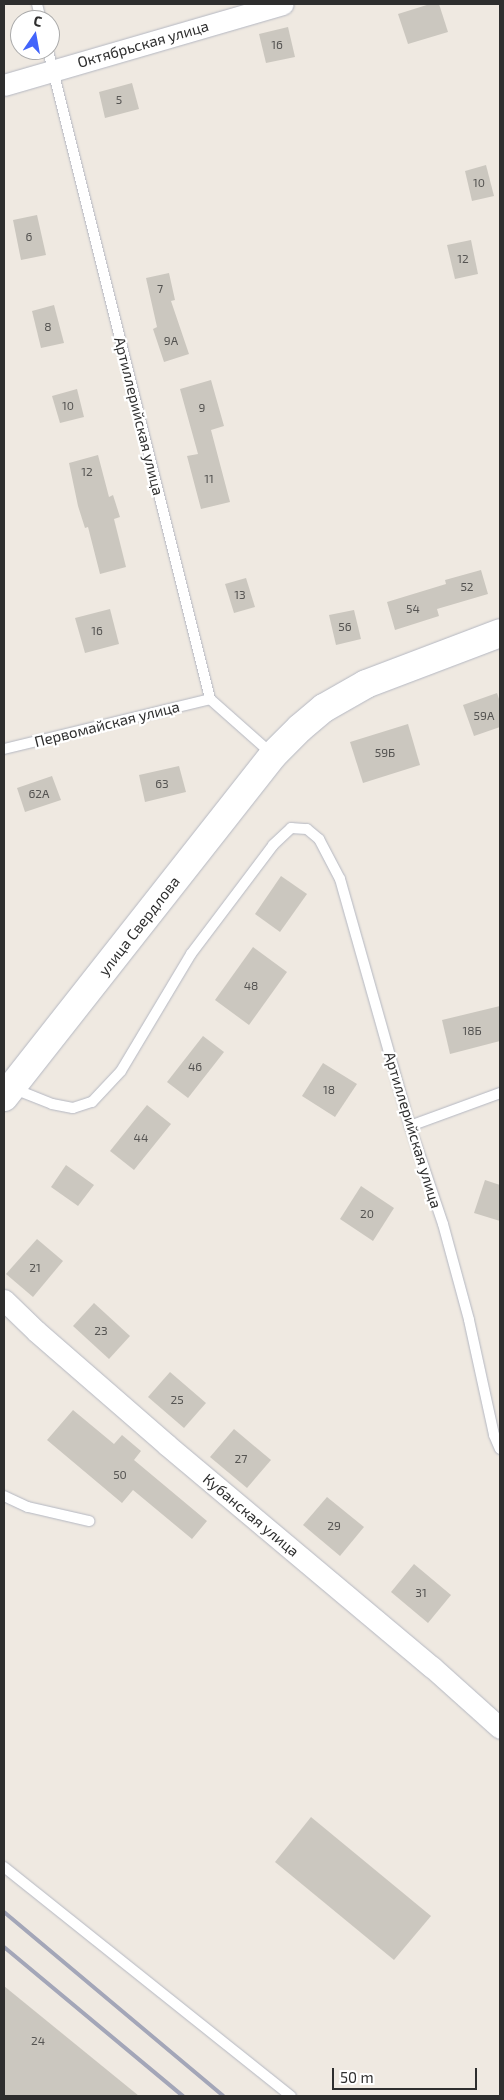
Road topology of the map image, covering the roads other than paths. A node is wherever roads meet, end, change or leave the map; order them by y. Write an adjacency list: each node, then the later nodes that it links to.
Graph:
1 (282, 4): 2 (street, Октябрьская улица)
2 (60, 58)
3 (51, 60): 4 (street, Октябрьская улица); 6 (lane, Артиллерийская улица)
4 (4, 85)
5 (500, 633): 8 (main road)
6 (210, 699): 7 (lane, Первомайская улица); 8 (lane)
7 (4, 750)
8 (274, 755): 9 (main road, улица Свердлова)
9 (7, 1093): 11 (lane, Артиллерийская улица)
10 (500, 1094): 11 (lane)
11 (410, 1126): 13 (lane, Артиллерийская улица)
12 (4, 1300): 17 (street, Кубанская улица)
13 (497, 1434): 14 (lane, Артиллерийская улица)
14 (500, 1449)
15 (4, 1496): 16 (lane)
16 (89, 1521)
17 (500, 1728)
18 (4, 1867): 19 (lane)
19 (291, 2096)

